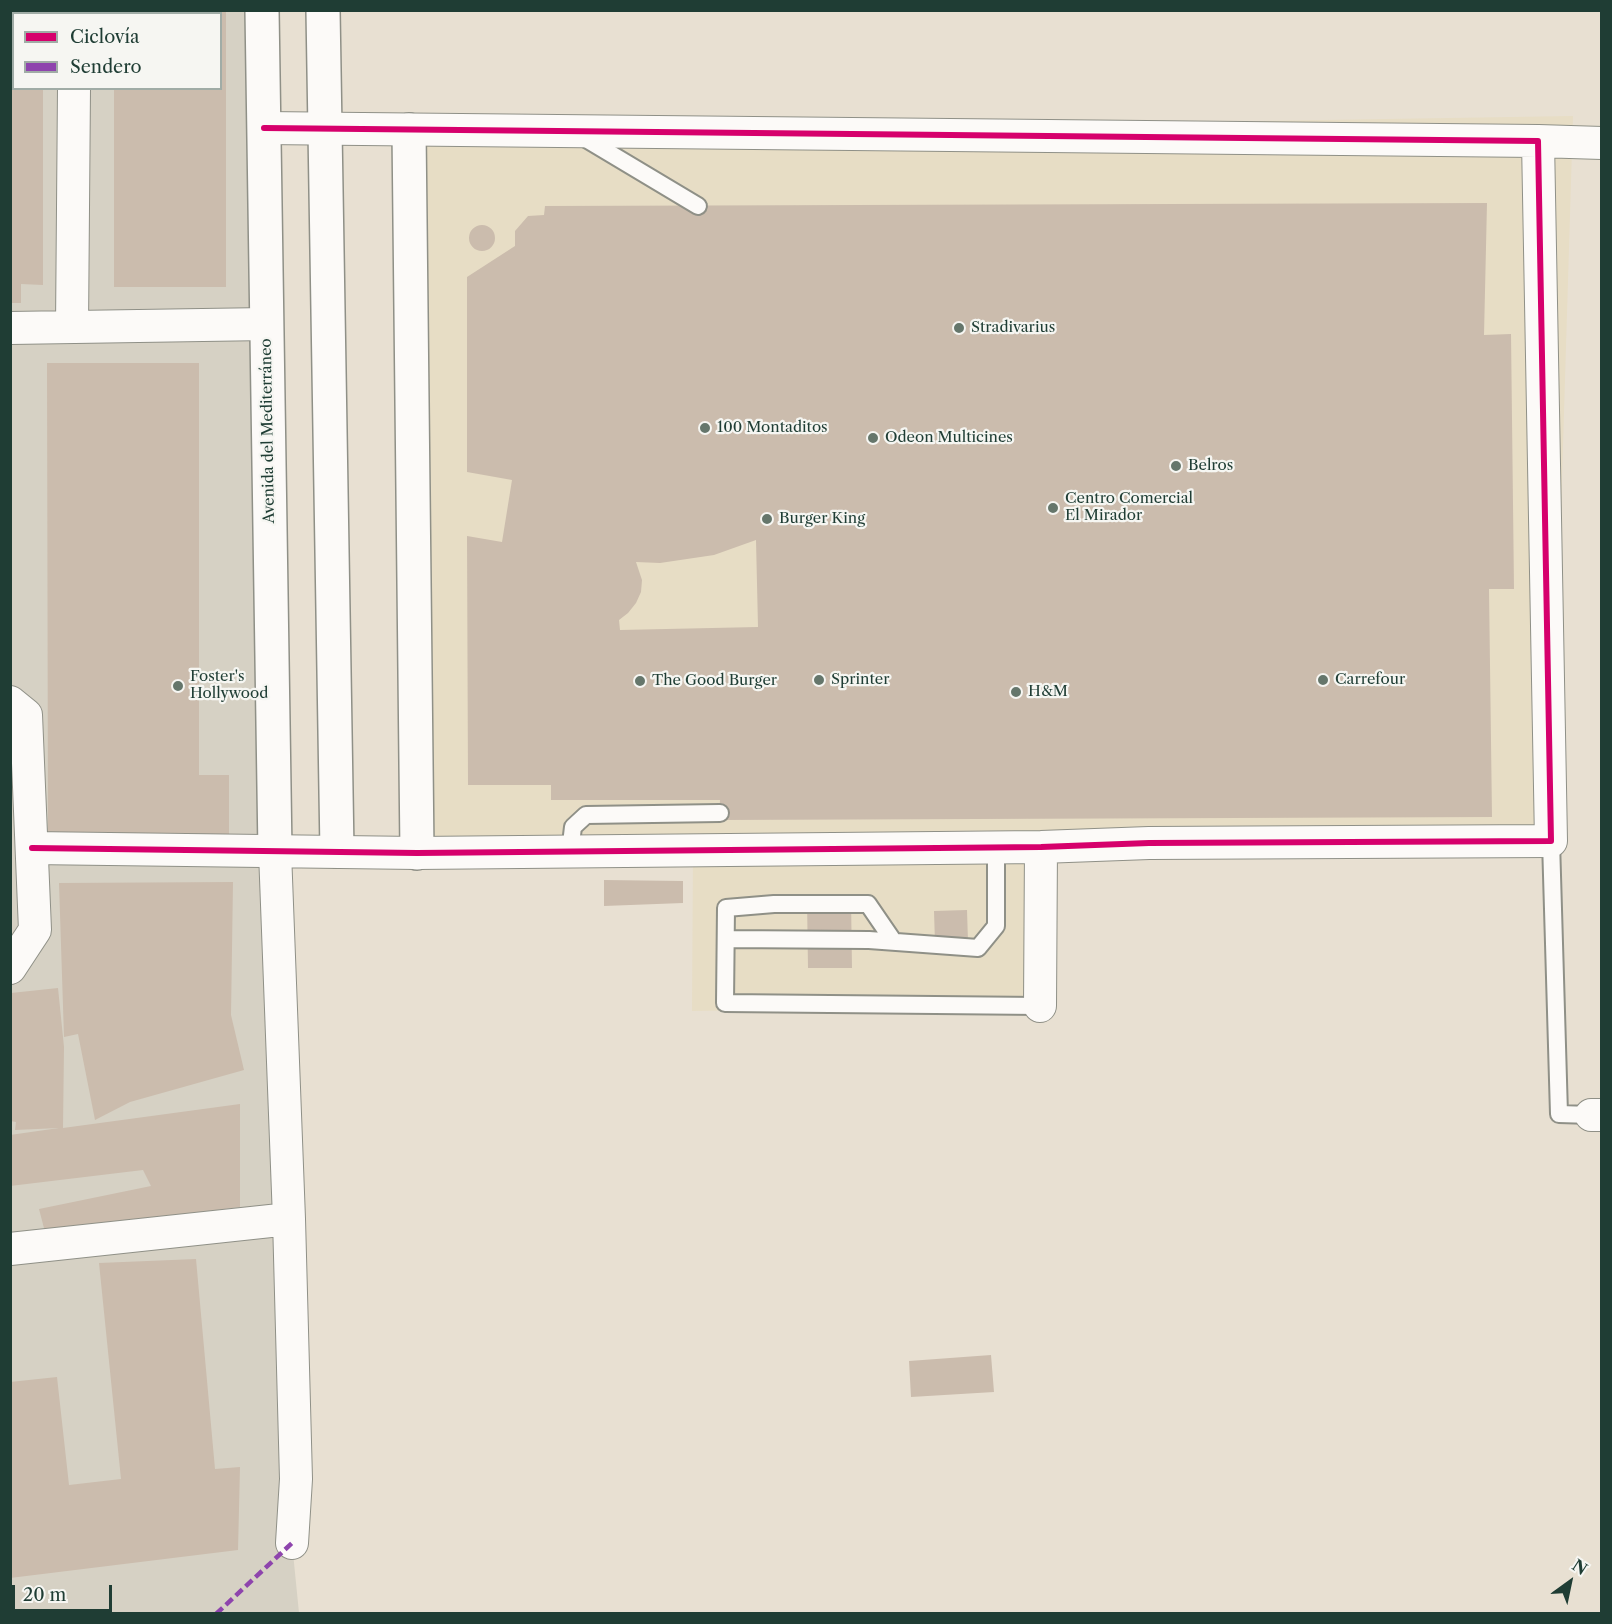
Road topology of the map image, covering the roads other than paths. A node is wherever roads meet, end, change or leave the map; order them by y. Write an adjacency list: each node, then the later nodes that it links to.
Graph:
1 (262, 10): 4 (street, Avenida del Mediterráneo)
2 (323, 10): 5 (street)
3 (74, 90): 12 (street)
4 (264, 128): 5 (street); 11 (street, Avenida del Mediterráneo)
5 (324, 129): 6 (street); 20 (street)
6 (409, 130): 7 (street); 23 (street)
7 (574, 132): 8 (street); 10 (lane)
8 (1538, 141): 9 (street); 16 (street)
9 (1602, 143)
10 (698, 206)
11 (267, 324): 12 (street); 21 (street, Avenida del Mediterráneo)
12 (72, 327): 13 (street)
13 (10, 328)
14 (10, 702): 19 (street)
15 (720, 813): 22 (lane)
16 (1551, 841): 18 (street); 28 (lane)
17 (996, 846): 18 (street); 22 (street); 25 (lane)
18 (1041, 847): 27 (street)
19 (32, 848): 21 (street); 26 (street)
20 (337, 851): 21 (street); 23 (street)
21 (275, 852): 29 (street)
22 (570, 852): 23 (street)
23 (417, 853)
24 (726, 939): 25 (lane); 25 (lane); 27 (lane)
25 (894, 942)
26 (10, 968)
27 (1040, 1006)
28 (1596, 1115)
29 (289, 1219): 30 (street); 31 (street)
30 (10, 1249)
31 (292, 1543)

